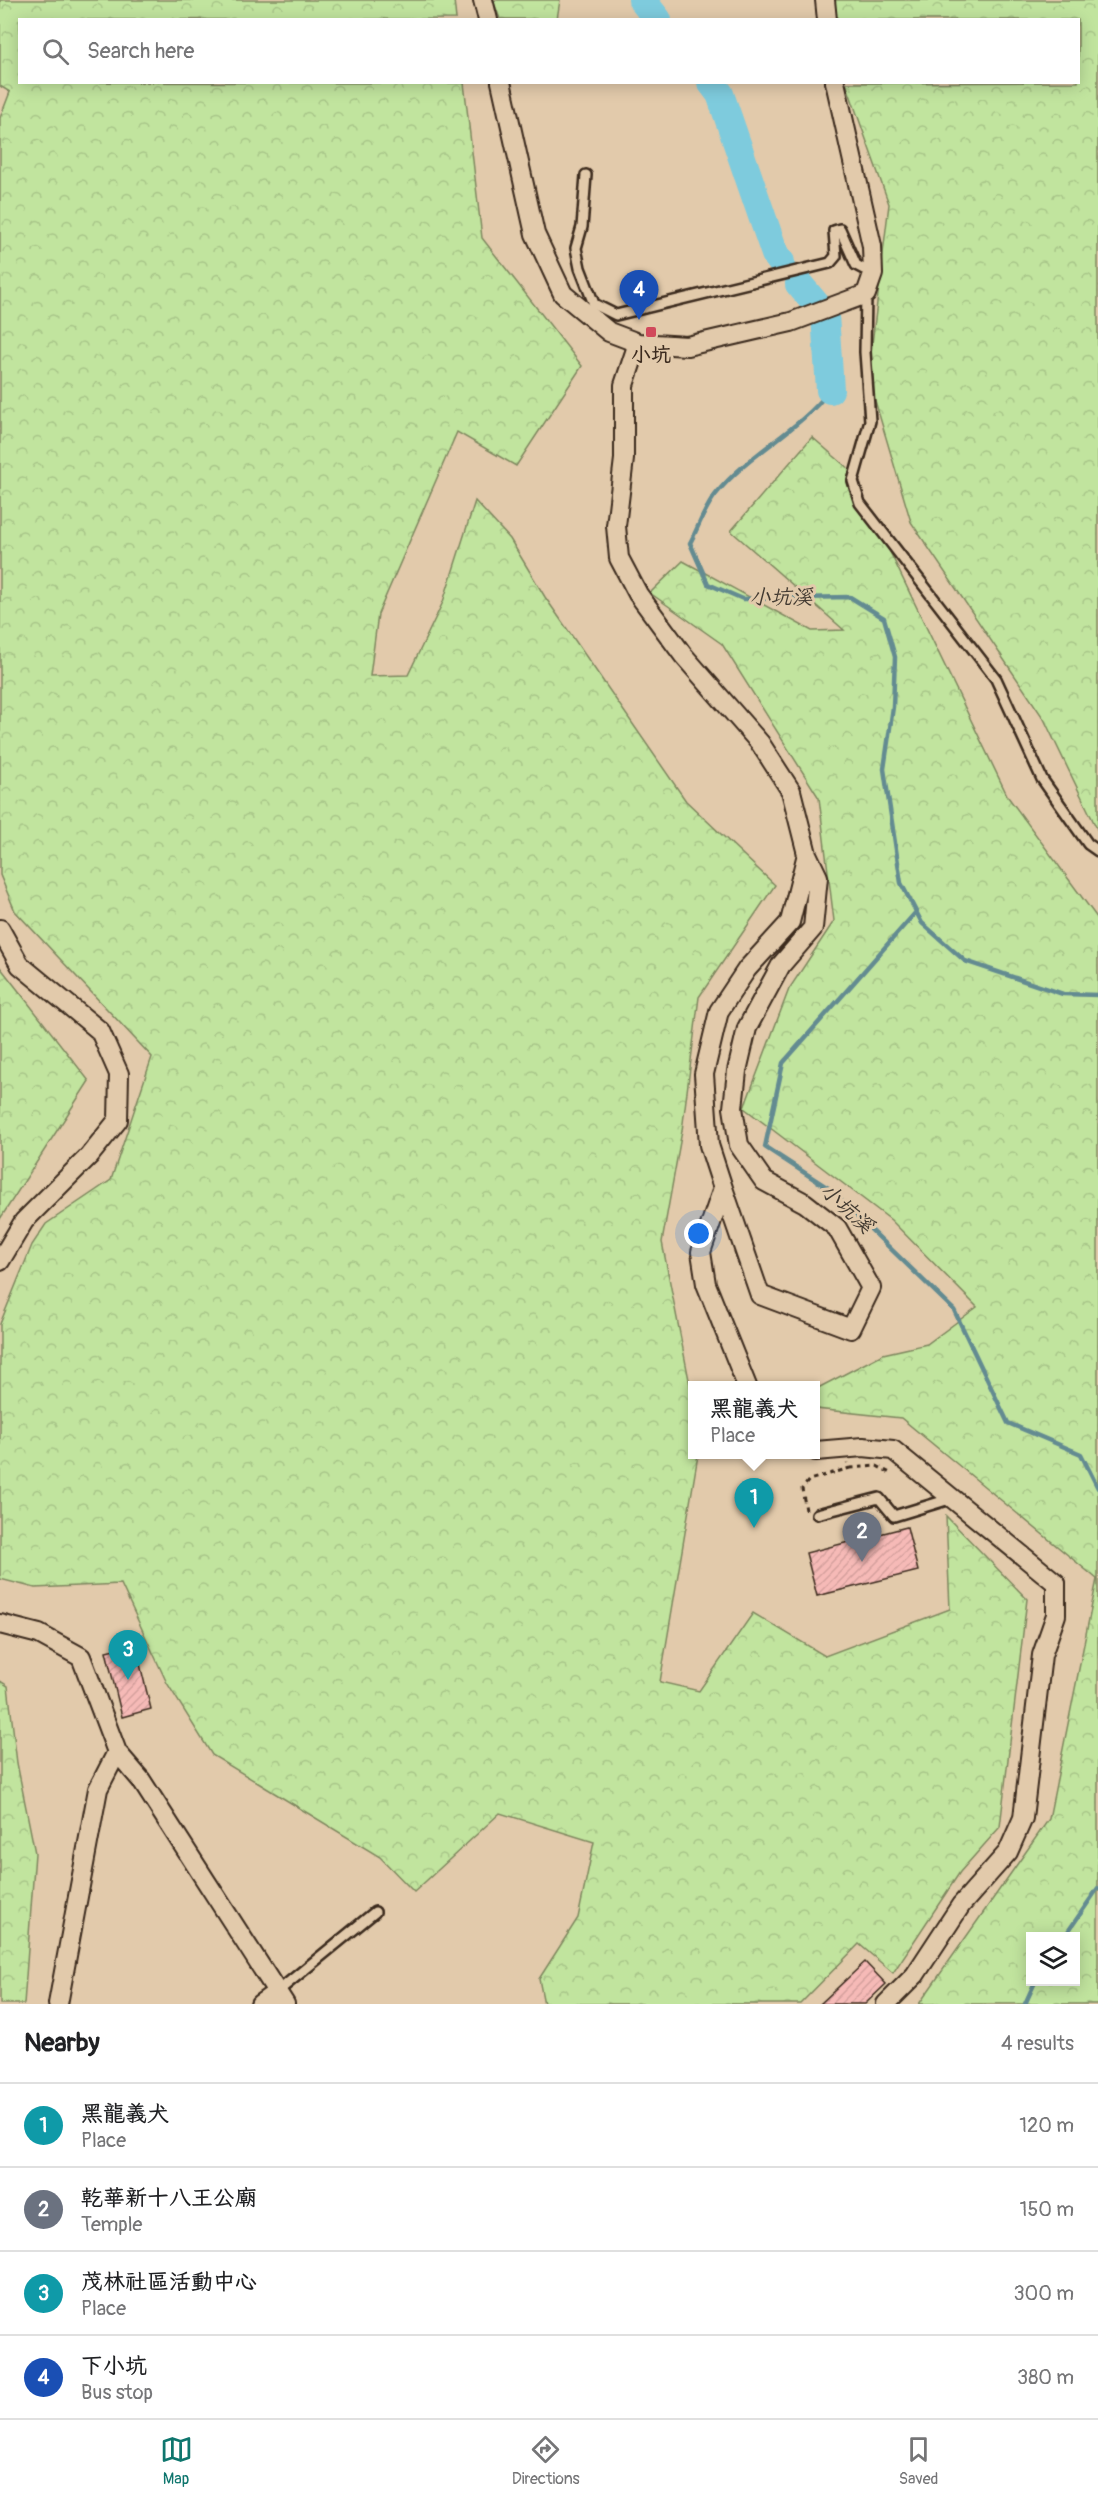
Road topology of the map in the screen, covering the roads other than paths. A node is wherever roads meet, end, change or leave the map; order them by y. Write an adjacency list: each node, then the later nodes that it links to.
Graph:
1 (483, 0): 3 (street)
2 (825, 0): 4 (street)
3 (488, 18)
4 (827, 18)
5 (501, 84): 10 (street)
6 (835, 84): 8 (street)
7 (586, 175): 10 (lane)
8 (873, 274): 9 (street); 10 (lane)
9 (866, 294): 11 (street); 12 (lane)
10 (590, 309): 11 (street)
11 (638, 343): 13 (street)
12 (1098, 851)
13 (807, 854): 15 (street); 15 (street)
14 (0, 929): 16 (street)
15 (723, 1188): 17 (street)
16 (0, 1262)
17 (745, 1381)
18 (820, 1451): 19 (street)
19 (952, 1498): 20 (lane); 27 (street)
20 (812, 1514)
21 (0, 1624): 22 (street)
22 (117, 1752): 24 (street); 25 (street)
23 (375, 1912): 24 (lane)
24 (281, 1998): 26 (street)
25 (58, 2004)
26 (260, 2004)
27 (886, 2004)

